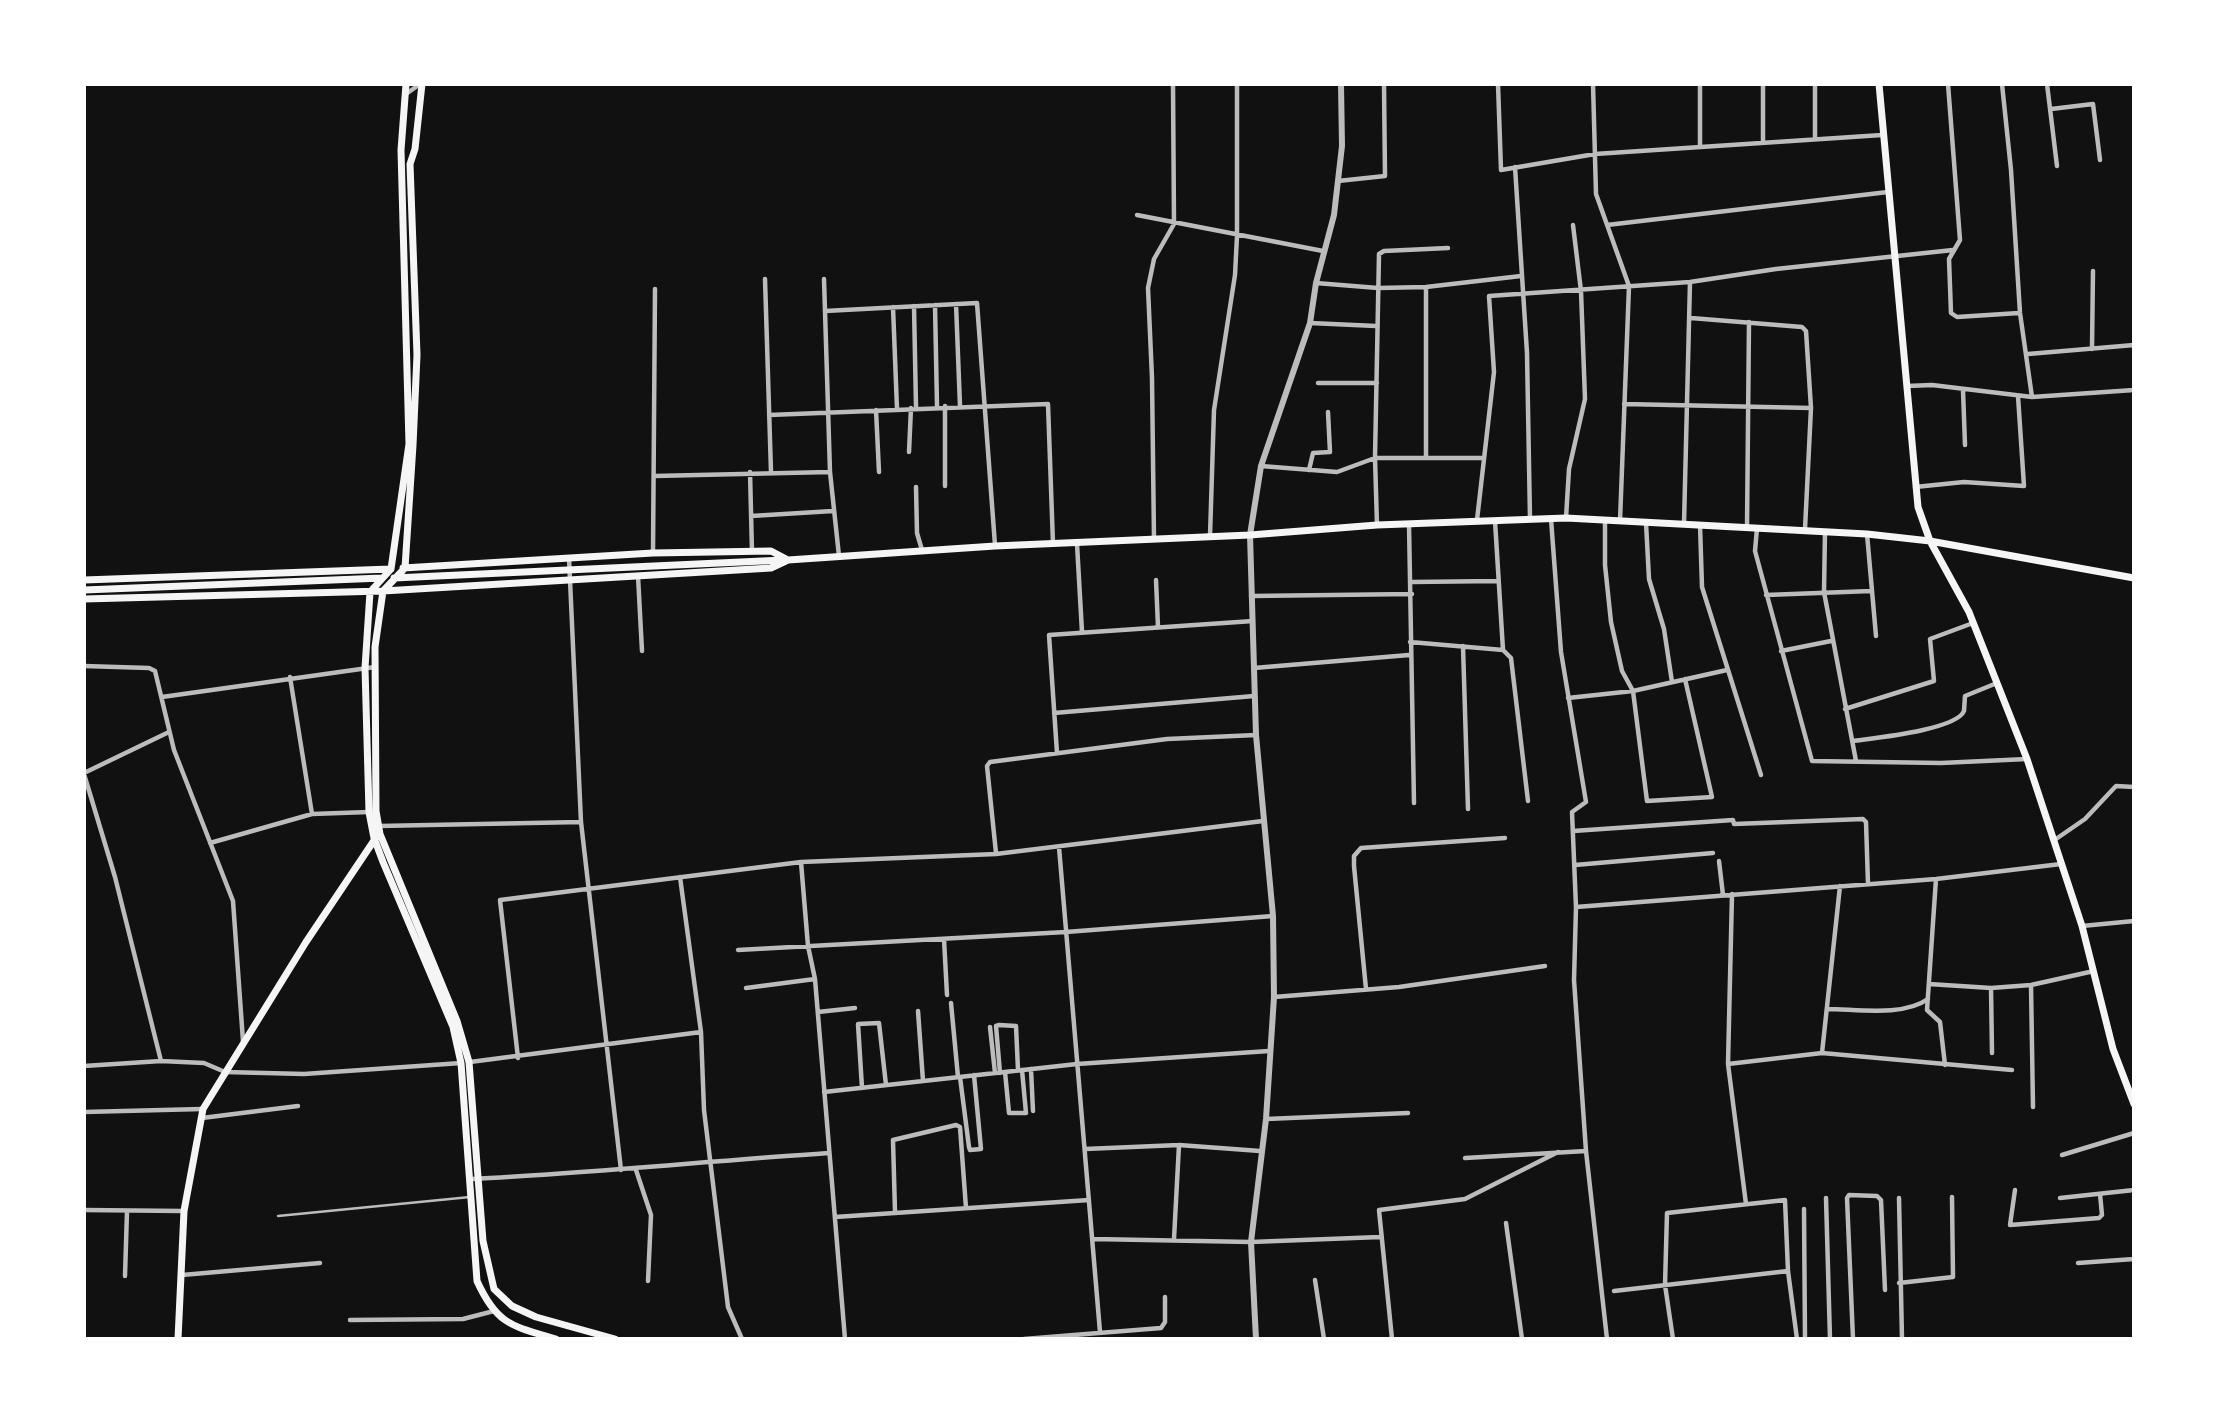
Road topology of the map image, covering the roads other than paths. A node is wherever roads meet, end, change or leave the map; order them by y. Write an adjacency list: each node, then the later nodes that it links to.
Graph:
1 (406, 84): 16 (main road)
2 (421, 84): 16 (street); 130 (main road)
3 (1173, 84): 29 (street)
4 (1237, 84): 32 (street)
5 (1341, 84): 26 (street)
6 (1384, 84): 26 (street)
7 (1498, 84): 25 (street)
8 (1593, 84): 22 (street)
9 (1700, 84): 21 (street)
10 (1763, 84): 20 (street)
11 (1815, 84): 19 (street)
12 (1879, 84): 18 (main road)
13 (1948, 84): 34 (street)
14 (2002, 84): 54 (street)
15 (2047, 84): 17 (street)
16 (406, 94): 131 (main road)
17 (2051, 109): 23 (street); 24 (street)
18 (1882, 135): 19 (street); 27 (main road)
19 (1815, 138): 20 (street)
20 (1763, 143): 21 (street)
21 (1700, 145): 22 (street)
22 (1595, 154): 25 (street); 31 (street)
23 (2100, 159)
24 (2057, 166)
25 (1515, 167): 38 (street)
26 (1338, 181): 35 (street)
27 (1888, 192): 31 (street); 36 (main road)
28 (1137, 215): 29 (street)
29 (1174, 224): 32 (street); 119 (street)
30 (1573, 225): 47 (street)
31 (1607, 225): 43 (street)
32 (1237, 236): 35 (street); 118 (street)
33 (1448, 248): 45 (street)
34 (1953, 250): 36 (street); 54 (street)
35 (1323, 251): 42 (street)
36 (1897, 257): 41 (street); 64 (main road)
37 (2093, 271): 60 (street)
38 (1521, 276): 44 (street); 48 (street)
39 (765, 279): 82 (street)
40 (824, 279): 53 (street)
41 (1690, 282): 43 (street); 55 (street)
42 (1316, 283): 45 (street); 57 (street)
43 (1629, 286): 47 (street); 69 (street)
44 (1426, 287): 45 (street); 86 (street)
45 (1378, 288): 58 (street)
46 (655, 289): 94 (street)
47 (1581, 291): 48 (street); 102 (street)
48 (1521, 294): 87 (street); 100 (street)
49 (956, 304): 50 (street); 72 (street); 73 (street)
50 (935, 305): 51 (street); 70 (street)
51 (914, 306): 52 (street); 76 (street)
52 (893, 307): 53 (street); 78 (street)
53 (825, 311): 81 (street)
54 (2020, 313): 61 (street)
55 (1691, 318): 56 (street); 74 (street)
56 (1749, 322): 75 (street); 77 (street)
57 (1310, 323): 58 (street); 88 (street)
58 (1377, 326): 63 (street)
59 (2134, 345): 60 (street)
60 (2092, 349): 61 (street)
61 (2028, 354): 68 (street)
62 (1318, 383): 63 (street)
63 (1377, 383): 85 (street)
64 (1907, 386): 65 (street); 97 (main road)
65 (1963, 390): 67 (street); 83 (street)
66 (2134, 390): 68 (street)
67 (2018, 396): 68 (street); 97 (street)
68 (2032, 397)
69 (1625, 404): 74 (street); 106 (street)
70 (937, 406): 71 (street); 76 (street)
71 (945, 406): 72 (street); 95 (street)
72 (960, 406): 73 (street)
73 (985, 406): 122 (street); 123 (street)
74 (1688, 407): 75 (street); 109 (street)
75 (1749, 407): 77 (street); 112 (street)
76 (914, 408): 78 (street); 84 (street)
77 (1811, 408): 114 (street)
78 (897, 409): 79 (street)
79 (876, 411): 81 (street); 93 (street)
80 (1328, 412): 89 (street)
81 (827, 413): 82 (street); 92 (street)
82 (769, 415): 91 (street)
83 (1965, 445)
84 (909, 452)
85 (1375, 458): 86 (street); 89 (street); 111 (street)
86 (1426, 458): 87 (street)
87 (1484, 458): 103 (street)
88 (1261, 466): 89 (street); 117 (street)
89 (1309, 470)
90 (750, 472): 91 (street); 94 (street); 99 (street)
91 (771, 472): 92 (street)
92 (830, 472): 98 (street)
93 (879, 472)
94 (654, 476): 126 (street)
95 (946, 486)
96 (916, 487): 124 (street)
97 (1914, 487): 120 (main road)
98 (833, 511): 99 (street); 127 (street)
99 (751, 516): 125 (street)
100 (1530, 519): 101 (main road); 104 (main road)
101 (1551, 519): 102 (main road); 172 (street)
102 (1566, 519): 105 (main road)
103 (1478, 520): 104 (main road); 107 (main road)
104 (1495, 520): 137 (street)
105 (1605, 520): 106 (main road); 169 (street)
106 (1620, 521): 108 (main road)
107 (1409, 523): 111 (main road); 138 (street)
108 (1646, 523): 109 (main road); 167 (street)
109 (1684, 524): 110 (main road)
110 (1700, 524): 112 (main road); 164 (street)
111 (1377, 525): 117 (main road)
112 (1747, 527): 113 (main road)
113 (1757, 528): 114 (main road); 145 (street)
114 (1805, 529): 115 (main road)
115 (1825, 531): 116 (main road); 143 (street)
116 (1867, 534): 120 (main road); 141 (street)
117 (1250, 535): 118 (main road); 146 (street)
118 (1210, 537): 119 (main road)
119 (1154, 540): 121 (main road)
120 (1930, 541): 133 (main road); 149 (main road)
121 (1077, 544): 122 (main road); 151 (street)
122 (1053, 545): 123 (main road)
123 (995, 546): 124 (main road)
124 (922, 551): 127 (main road)
125 (752, 552): 126 (main road); 129 (main road)
126 (653, 553): 128 (main road)
127 (839, 556): 129 (main road)
128 (569, 558): 130 (main road); 134 (street)
129 (788, 560): 132 (main road); 139 (main road)
130 (405, 568): 131 (main road); 140 (main road)
131 (390, 569): 135 (main road); 142 (main road)
132 (638, 575): 134 (main road); 157 (street)
133 (2134, 578)
134 (569, 579): 140 (main road); 190 (street)
135 (84, 580)
136 (1156, 580): 150 (street)
137 (1499, 581): 138 (street); 156 (street)
138 (1412, 582): 144 (street)
139 (84, 590)
140 (383, 591): 142 (main road); 161 (main road)
141 (1871, 591): 143 (street); 152 (street)
142 (370, 592): 147 (main road); 162 (main road)
143 (1824, 592): 145 (street); 153 (street)
144 (1412, 594): 146 (street); 154 (street)
145 (1766, 595): 158 (street)
146 (1251, 596): 148 (street)
147 (84, 600)
148 (1252, 621): 150 (street); 163 (street)
149 (1973, 623): 168 (main road); 173 (street)
150 (1158, 627): 151 (street)
151 (1082, 632): 174 (street)
152 (1877, 636)
153 (1831, 641): 158 (street); 173 (street)
154 (1410, 642): 155 (street); 159 (street)
155 (1463, 646): 156 (street); 186 (street)
156 (1503, 650): 184 (street)
157 (642, 651)
158 (1781, 651): 180 (street)
159 (1409, 655): 163 (street); 185 (street)
160 (84, 666): 171 (street)
161 (376, 667): 162 (street); 187 (main road)
162 (365, 668): 165 (street); 187 (main road)
163 (1254, 668): 170 (street)
164 (1727, 670): 166 (street); 182 (street)
165 (290, 677): 171 (street); 188 (street)
166 (1685, 679): 167 (street); 169 (street)
167 (1672, 682): 169 (street)
168 (1997, 683): 177 (street); 179 (main road)
169 (1633, 691): 172 (street)
170 (1255, 696): 174 (street); 176 (street)
171 (162, 697): 175 (street)
172 (1568, 698): 192 (street)
173 (1845, 709): 177 (street)
174 (1054, 713): 178 (street)
175 (169, 732): 181 (street); 195 (street)
176 (1256, 735): 178 (street); 189 (street)
177 (1853, 741): 180 (street)
178 (1057, 752): 197 (street)
179 (2027, 759): 180 (street); 194 (main road)
180 (1856, 761)
181 (84, 773): 242 (street)
182 (1761, 775)
183 (2134, 787): 194 (street)
184 (1528, 801)
185 (1414, 803)
186 (1468, 808)
187 (372, 811): 188 (street); 191 (main road)
188 (312, 814): 195 (street)
189 (1263, 821): 196 (street); 211 (street)
190 (581, 822): 191 (street); 207 (street)
191 (376, 831): 236 (main road); 243 (main road)
192 (1573, 831): 202 (street); 205 (street)
193 (1505, 838): 225 (street)
194 (2056, 839): 201 (main road)
195 (210, 843): 236 (street)
196 (1059, 847): 197 (street); 214 (street)
197 (996, 853): 200 (street)
198 (1713, 853): 202 (street)
199 (1719, 861): 209 (street)
200 (801, 862): 203 (street); 216 (street)
201 (2062, 864): 204 (street); 213 (main road)
202 (1574, 865): 210 (street)
203 (680, 877): 207 (street); 235 (street)
204 (1936, 879): 205 (street); 221 (street)
205 (1868, 884): 206 (street)
206 (1840, 886): 208 (street); 231 (street)
207 (589, 888): 237 (street); 241 (street)
208 (1732, 894): 209 (street); 245 (street)
209 (1723, 895): 210 (street)
210 (1576, 907): 272 (street)
211 (1273, 916): 214 (street); 227 (street)
212 (2134, 921): 213 (street)
213 (2082, 926): 219 (main road)
214 (1066, 932): 215 (street); 244 (street)
215 (944, 939): 216 (street); 226 (street)
216 (808, 946): 217 (street); 220 (street)
217 (738, 950)
218 (1545, 965): 225 (street)
219 (2095, 971): 222 (street); 259 (main road)
220 (815, 979): 223 (street); 233 (street)
221 (1929, 984): 224 (street); 228 (street)
222 (2031, 985): 224 (street); 261 (street)
223 (747, 988)
224 (1991, 988): 240 (street)
225 (1366, 989): 227 (street)
226 (947, 995)
227 (1274, 997): 238 (street)
228 (1928, 998): 231 (street); 246 (street)
229 (951, 1003): 254 (street)
230 (855, 1008): 233 (street)
231 (1827, 1009): 239 (street)
232 (918, 1011): 255 (street)
233 (818, 1012): 258 (street)
234 (990, 1027): 252 (street)
235 (701, 1032): 237 (street); 277 (street)
236 (243, 1042): 251 (main road)
237 (608, 1044): 241 (street); 278 (street)
238 (1269, 1051): 244 (street); 267 (street)
239 (1822, 1053): 245 (street); 246 (street)
240 (1992, 1053)
241 (518, 1058): 243 (street)
242 (161, 1061): 247 (street); 251 (street)
243 (462, 1063): 251 (street); 280 (main road)
244 (1077, 1064): 248 (street); 270 (street)
245 (1728, 1064): 290 (street)
246 (1945, 1065): 250 (street)
247 (84, 1066)
248 (1031, 1069): 249 (street); 263 (street)
249 (1020, 1070): 252 (street); 252 (street); 252 (street)
250 (2012, 1070)
251 (225, 1072): 262 (main road)
252 (1000, 1073): 253 (street)
253 (974, 1075): 254 (street); 254 (street)
254 (959, 1077): 255 (street)
255 (923, 1081): 256 (street)
256 (886, 1085): 257 (street); 257 (street)
257 (862, 1088): 258 (street)
258 (824, 1092): 274 (street)
259 (2134, 1104)
260 (298, 1106): 266 (street)
261 (2033, 1107)
262 (203, 1109): 264 (street); 266 (main road)
263 (1033, 1111)
264 (84, 1112)
265 (1408, 1113): 267 (street)
266 (201, 1118): 295 (main road)
267 (1266, 1119): 271 (street)
268 (2134, 1133): 275 (street)
269 (1179, 1145): 270 (street); 271 (street); 302 (street)
270 (1085, 1149): 289 (street)
271 (1261, 1151): 303 (street)
272 (1586, 1151): 273 (street); 330 (street)
273 (1558, 1152): 276 (street); 300 (street)
274 (829, 1153): 277 (street); 298 (street)
275 (2062, 1154)
276 (1465, 1158)
277 (710, 1161): 279 (street); 323 (street)
278 (621, 1170): 279 (street); 280 (street)
279 (636, 1170): 311 (street)
280 (474, 1179): 284 (main road); 322 (main road)
281 (2134, 1190): 283 (street)
282 (2015, 1191): 283 (street)
283 (2100, 1194): 287 (street)
284 (471, 1197): 297 (lane); 317 (main road)
285 (1952, 1197): 312 (street)
286 (1899, 1198): 312 (street)
287 (2060, 1198)
288 (1826, 1199): 334 (street)
289 (1089, 1200): 291 (street); 301 (street)
290 (1746, 1204): 307 (street); 313 (street)
291 (966, 1208): 296 (street); 296 (street)
292 (1804, 1209): 333 (street)
293 (84, 1210): 294 (street)
294 (127, 1211): 295 (street); 309 (street)
295 (184, 1211): 308 (main road)
296 (895, 1213): 298 (street)
297 (278, 1216)
298 (835, 1217): 324 (street)
299 (1506, 1223): 329 (street)
300 (1380, 1237): 303 (street); 328 (street)
301 (1093, 1239): 302 (street); 319 (street)
302 (1174, 1239): 303 (street)
303 (1251, 1242): 326 (street)
304 (2134, 1259): 306 (street)
305 (320, 1263): 308 (street)
306 (2078, 1263)
307 (1788, 1271): 313 (street); 332 (street)
308 (182, 1275): 320 (main road)
309 (125, 1276)
310 (1315, 1280): 327 (street)
311 (648, 1281)
312 (1899, 1283): 336 (street)
313 (1665, 1285): 315 (street); 331 (street)
314 (1885, 1290): 335 (street)
315 (1614, 1292)
316 (1165, 1297): 319 (street)
317 (494, 1311): 318 (street); 321 (main road)
318 (350, 1320)
319 (1100, 1332): 325 (street)
320 (178, 1339)
321 (556, 1339)
322 (615, 1339)
323 (742, 1339)
324 (845, 1339)
325 (1024, 1339)
326 (1256, 1339)
327 (1324, 1339)
328 (1392, 1339)
329 (1522, 1339)
330 (1607, 1339)
331 (1673, 1339)
332 (1797, 1339)
333 (1805, 1339)
334 (1830, 1339)
335 (1853, 1339)
336 (1902, 1339)

